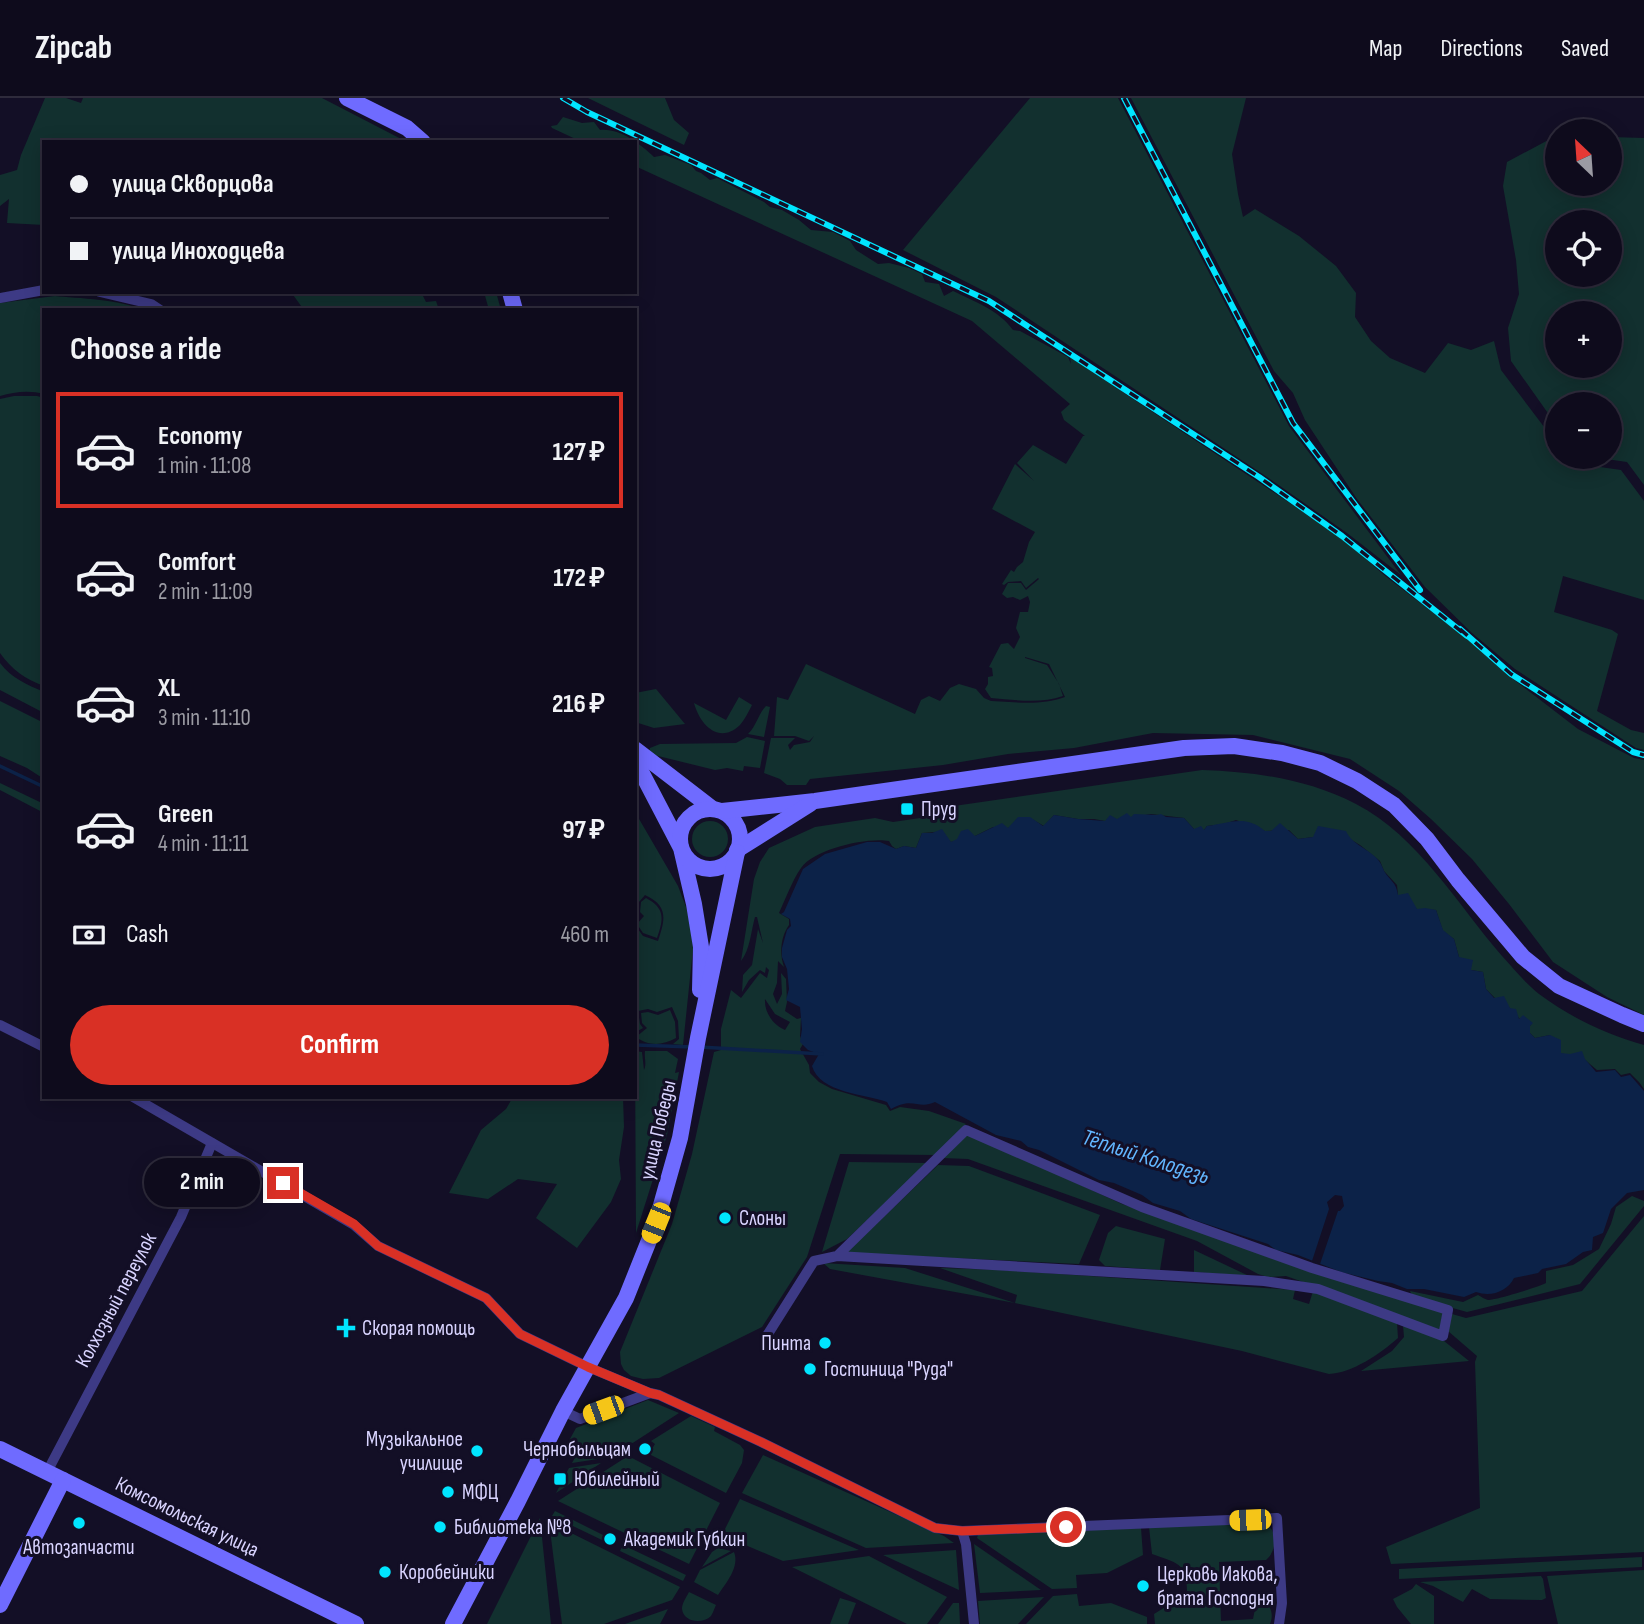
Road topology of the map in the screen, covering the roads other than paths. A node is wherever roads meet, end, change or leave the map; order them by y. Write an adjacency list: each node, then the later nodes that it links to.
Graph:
1 (347, 98): 2 (main road)
2 (421, 140)
3 (42, 290): 5 (street)
4 (109, 294): 6 (street)
5 (0, 298)
6 (157, 308)
7 (637, 750): 10 (main road)
8 (637, 764): 11 (main road)
9 (815, 801): 10 (main road); 12 (main road); 13 (main road)
10 (718, 810): 11 (main road); 12 (main road)
11 (681, 848): 12 (main road); 15 (main road)
12 (737, 851): 15 (main road, улица Победы)
13 (1644, 1024)
14 (0, 1026): 16 (street)
15 (698, 1038): 21 (main road, улица Победы)
16 (42, 1046)
17 (136, 1099): 18 (street)
18 (212, 1143): 21 (street); 25 (street, Колхозный переулок)
19 (836, 1256): 19 (street); 20 (street)
20 (766, 1337)
21 (588, 1367): 22 (street); 23 (main road, улица Победы)
22 (650, 1393): 23 (street); 27 (street)
23 (562, 1411): 30 (main road, улица Победы)
24 (0, 1448): 25 (main road, Комсомольская улица)
25 (47, 1472): 26 (main road, Комсомольская улица)
26 (63, 1480): 28 (main road); 29 (main road, Комсомольская улица)
27 (962, 1531): 31 (street); 32 (street)
28 (0, 1605)
29 (356, 1624)
30 (453, 1624)
31 (974, 1624)
32 (1279, 1624)

